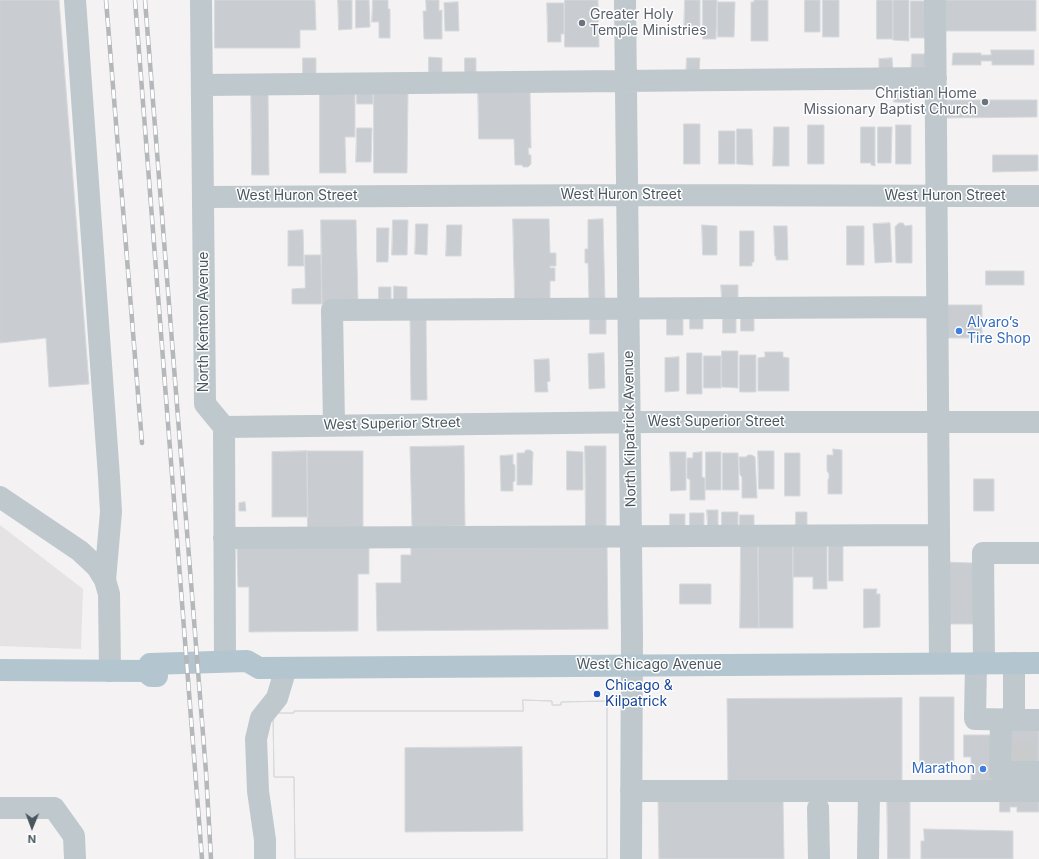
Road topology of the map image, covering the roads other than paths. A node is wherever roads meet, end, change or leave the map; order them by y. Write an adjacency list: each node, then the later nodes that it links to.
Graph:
1 (75, 0): 24 (street)
2 (201, 0): 7 (street, North Kenton Avenue)
3 (625, 0): 6 (street, North Kilpatrick Avenue)
4 (935, 0): 5 (street)
5 (936, 78): 6 (street); 9 (street)
6 (626, 81): 7 (street); 8 (street, North Kilpatrick Avenue)
7 (202, 85): 11 (street, North Kenton Avenue)
8 (627, 194): 9 (street, West Huron Street); 11 (street, West Huron Street); 13 (street, North Kilpatrick Avenue)
9 (936, 196): 10 (street, West Huron Street); 12 (street)
10 (1039, 196)
11 (203, 197): 18 (street, North Kenton Avenue)
12 (938, 307): 13 (street); 15 (street)
13 (628, 309): 14 (street, North Kilpatrick Avenue); 17 (street)
14 (630, 422): 15 (street, West Superior Street); 17 (street, West Superior Street); 21 (street, North Kilpatrick Avenue)
15 (938, 422): 16 (street, West Superior Street); 20 (street)
16 (1039, 422)
17 (334, 425): 18 (street, West Superior Street)
18 (224, 427): 22 (street)
19 (0, 497): 24 (street)
20 (939, 536): 21 (street); 27 (street)
21 (631, 537): 22 (street); 30 (street, North Kilpatrick Avenue)
22 (224, 538): 25 (street)
23 (1039, 553): 28 (street)
24 (105, 580): 34 (street)
25 (225, 661): 31 (main road, West Chicago Avenue); 35 (main road, West Chicago Avenue)
26 (1039, 662): 29 (main road, West Chicago Avenue)
27 (940, 663): 28 (main road, West Chicago Avenue); 30 (main road, West Chicago Avenue)
28 (980, 663): 29 (main road, West Chicago Avenue); 36 (street)
29 (1014, 663): 36 (street)
30 (632, 665): 32 (main road, West Chicago Avenue); 38 (street, North Kilpatrick Avenue)
31 (259, 668): 32 (main road, West Chicago Avenue); 35 (main road, West Chicago Avenue)
32 (286, 668): 43 (street)
33 (0, 670): 34 (main road, West Chicago Avenue)
34 (110, 671): 35 (main road, West Chicago Avenue)
35 (145, 671)
36 (1025, 722): 37 (street)
37 (1033, 772): 39 (street)
38 (631, 791): 39 (street); 44 (street, North Kilpatrick Avenue)
39 (869, 791): 46 (street)
40 (0, 808): 42 (street)
41 (818, 808): 45 (street)
42 (75, 859)
43 (265, 859)
44 (631, 859)
45 (819, 859)
46 (868, 859)

